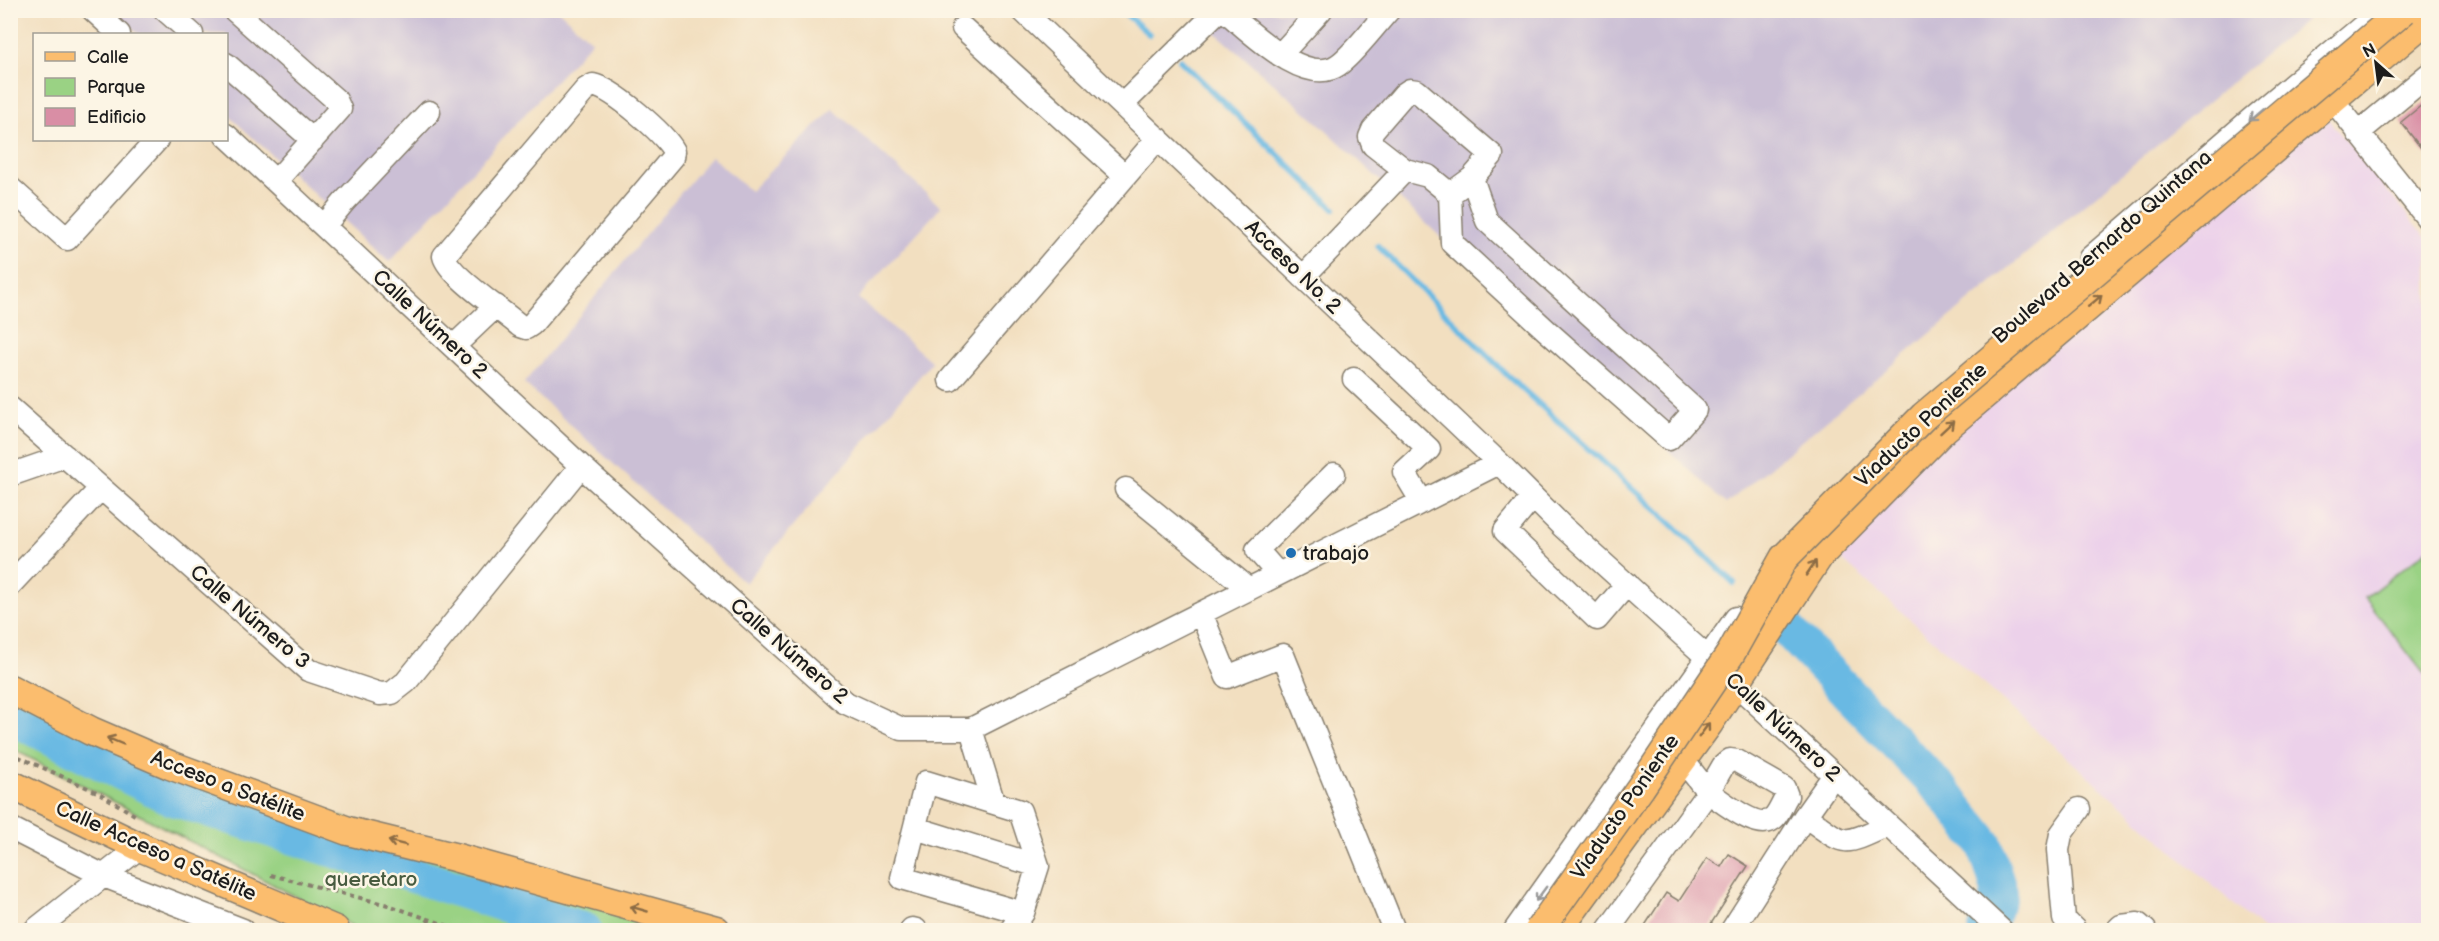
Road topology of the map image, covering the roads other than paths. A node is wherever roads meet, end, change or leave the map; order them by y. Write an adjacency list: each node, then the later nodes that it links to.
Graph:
1 (93, 10): 12 (street)
2 (165, 10): 13 (street)
3 (234, 10): 23 (street)
4 (1022, 10): 18 (street, Acceso No. 2)
5 (1221, 10): 14 (street); 18 (street)
6 (1321, 10): 14 (street)
7 (1389, 10): 14 (street)
8 (2382, 10): 54 (street, Boulevard Bernardo Quintana, one-way to 54)
9 (2404, 10): 77 (main road, Viaducto Poniente, bridge)
10 (2428, 18): 17 (main road, Boulevard Bernardo Quintana)
11 (963, 27): 26 (street)
12 (118, 33)
13 (191, 33)
14 (1280, 55)
15 (228, 66): 23 (street)
16 (2428, 75): 20 (street)
17 (2332, 99): 20 (street); 55 (main road, Boulevard Bernardo Quintana, one-way to 17)
18 (1122, 105): 22 (street, Acceso No. 2)
19 (429, 112): 32 (street)
20 (2358, 133): 31 (street)
21 (228, 137): 28 (street, Calle Número 2)
22 (1158, 138): 26 (street); 33 (street, Acceso No. 2)
23 (313, 140): 28 (street)
24 (156, 141): 29 (street)
25 (1405, 170): 27 (street); 30 (street); 33 (street)
26 (1125, 176): 36 (street)
27 (1472, 178): 30 (street); 30 (street)
28 (276, 181): 32 (street, Calle Número 2)
29 (10, 188)
30 (1450, 194)
31 (2428, 219)
32 (324, 226): 35 (street, Calle Número 2)
33 (1303, 277): 40 (street, Acceso No. 2)
34 (496, 306): 34 (street); 35 (street)
35 (454, 346): 41 (street, Calle Número 2)
36 (950, 380)
37 (1354, 380): 47 (street)
38 (10, 408): 39 (street, Calle Número 3)
39 (65, 456): 43 (street); 44 (street, Calle Número 3)
40 (1499, 463): 46 (street, Acceso No. 2); 47 (street, Calle Número 2)
41 (581, 466): 44 (street, Calle Número 3); 57 (street, Calle Número 2)
42 (1334, 474): 49 (street)
43 (10, 475)
44 (101, 488): 51 (street)
45 (1126, 489): 52 (street)
46 (1533, 497): 48 (street, Acceso No. 2); 50 (street)
47 (1422, 502): 49 (street, Calle Número 2)
48 (1562, 526): 50 (street, Calle Número 2)
49 (1278, 574): 52 (street, Calle Número 2)
50 (1627, 584): 54 (street, Calle Número 2)
51 (10, 585)
52 (1249, 589): 53 (street, Calle Número 2)
53 (1201, 613): 57 (street, Calle Número 2); 75 (street)
54 (1714, 653): 55 (street, Calle Número 2); 76 (street, Boulevard Bernardo Quintana, one-way to 76)
55 (1734, 682): 58 (main road, Boulevard Bernardo Quintana, one-way to 55); 59 (street, Calle Número 2)
56 (10, 689): 74 (main road, Acceso a Satélite, one-way to 56)
57 (971, 729): 61 (street)
58 (1682, 759): 78 (main road, Boulevard Bernardo Quintana); 79 (street)
59 (1834, 775): 63 (street); 64 (street, Calle Número 2)
60 (10, 784): 67 (main road, Calle Acceso a Satélite)
61 (993, 801): 66 (street); 68 (street)
62 (2079, 809): 82 (street)
63 (1805, 816): 64 (street); 80 (street)
64 (1888, 825): 81 (street, Calle Número 2)
65 (10, 828): 69 (street)
66 (915, 828): 68 (street); 70 (street)
67 (144, 835): 69 (street); 73 (main road, Calle Acceso a Satélite)
68 (1038, 866): 70 (street)
69 (104, 876): 71 (street); 72 (street)
70 (1017, 922)
71 (35, 930)
72 (243, 930)
73 (334, 930)
74 (716, 930)
75 (1394, 930)
76 (1515, 930)
77 (1539, 930)
78 (1558, 930)
79 (1608, 930)
80 (1732, 930)
81 (2001, 930)
82 (2075, 930)
83 (2117, 930): 84 (street)
84 (2145, 930)

